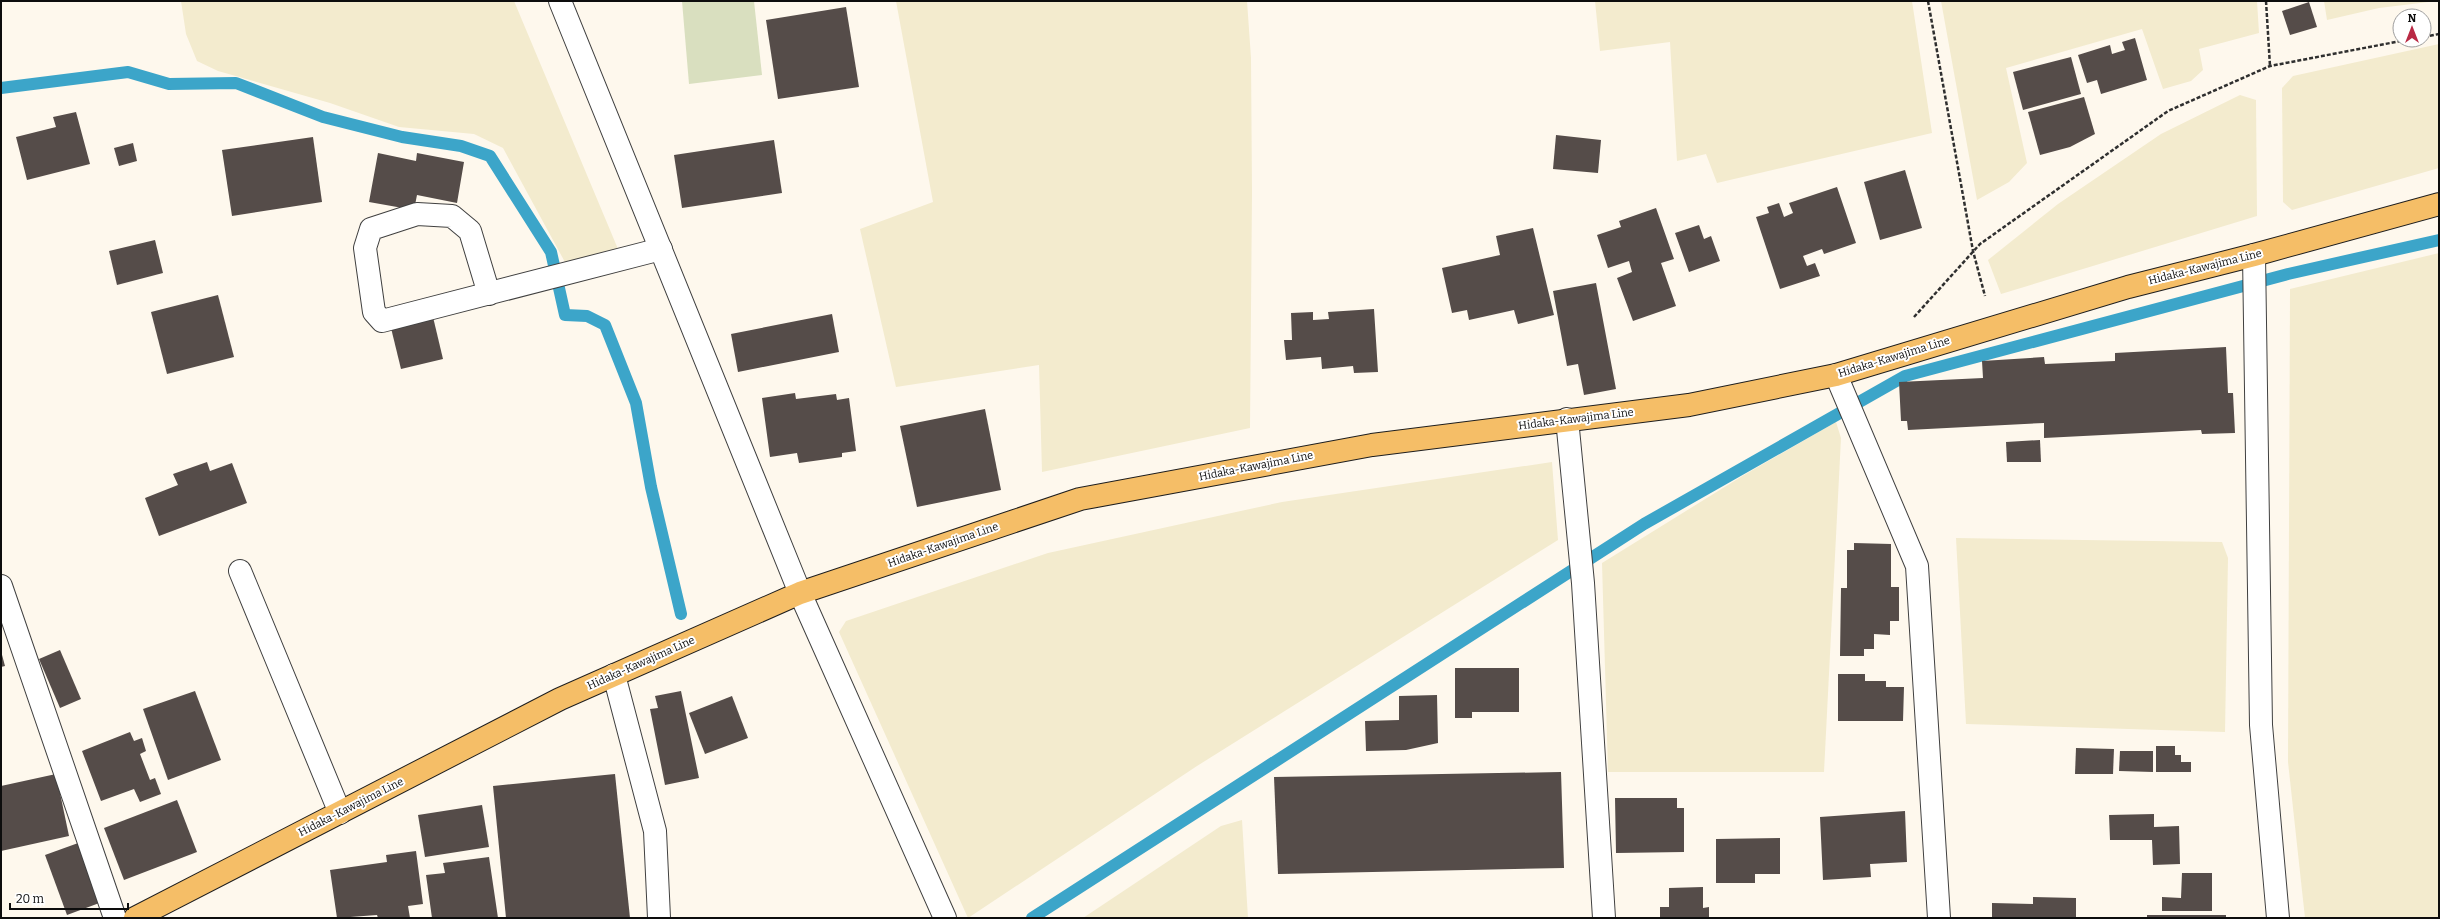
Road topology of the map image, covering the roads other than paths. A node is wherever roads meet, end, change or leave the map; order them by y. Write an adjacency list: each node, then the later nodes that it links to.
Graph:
1 (560, 1): 3 (street)
2 (2439, 204): 4 (main road, Hidaka-Kawajima Line)
3 (661, 249): 5 (street); 10 (street)
4 (2254, 255): 6 (main road, Hidaka-Kawajima Line); 19 (street)
5 (489, 294): 5 (street)
6 (1836, 375): 7 (main road, Hidaka-Kawajima Line); 18 (street)
7 (1567, 419): 10 (main road, Hidaka-Kawajima Line); 17 (street)
8 (240, 571): 12 (street)
9 (1, 586): 13 (street)
10 (800, 593): 11 (main road, Hidaka-Kawajima Line); 16 (street)
11 (614, 675): 12 (main road, Hidaka-Kawajima Line); 15 (street)
12 (340, 813): 14 (main road, Hidaka-Kawajima Line)
13 (115, 918)
14 (135, 918)
15 (659, 918)
16 (945, 918)
17 (1604, 918)
18 (1939, 918)
19 (2278, 918)

